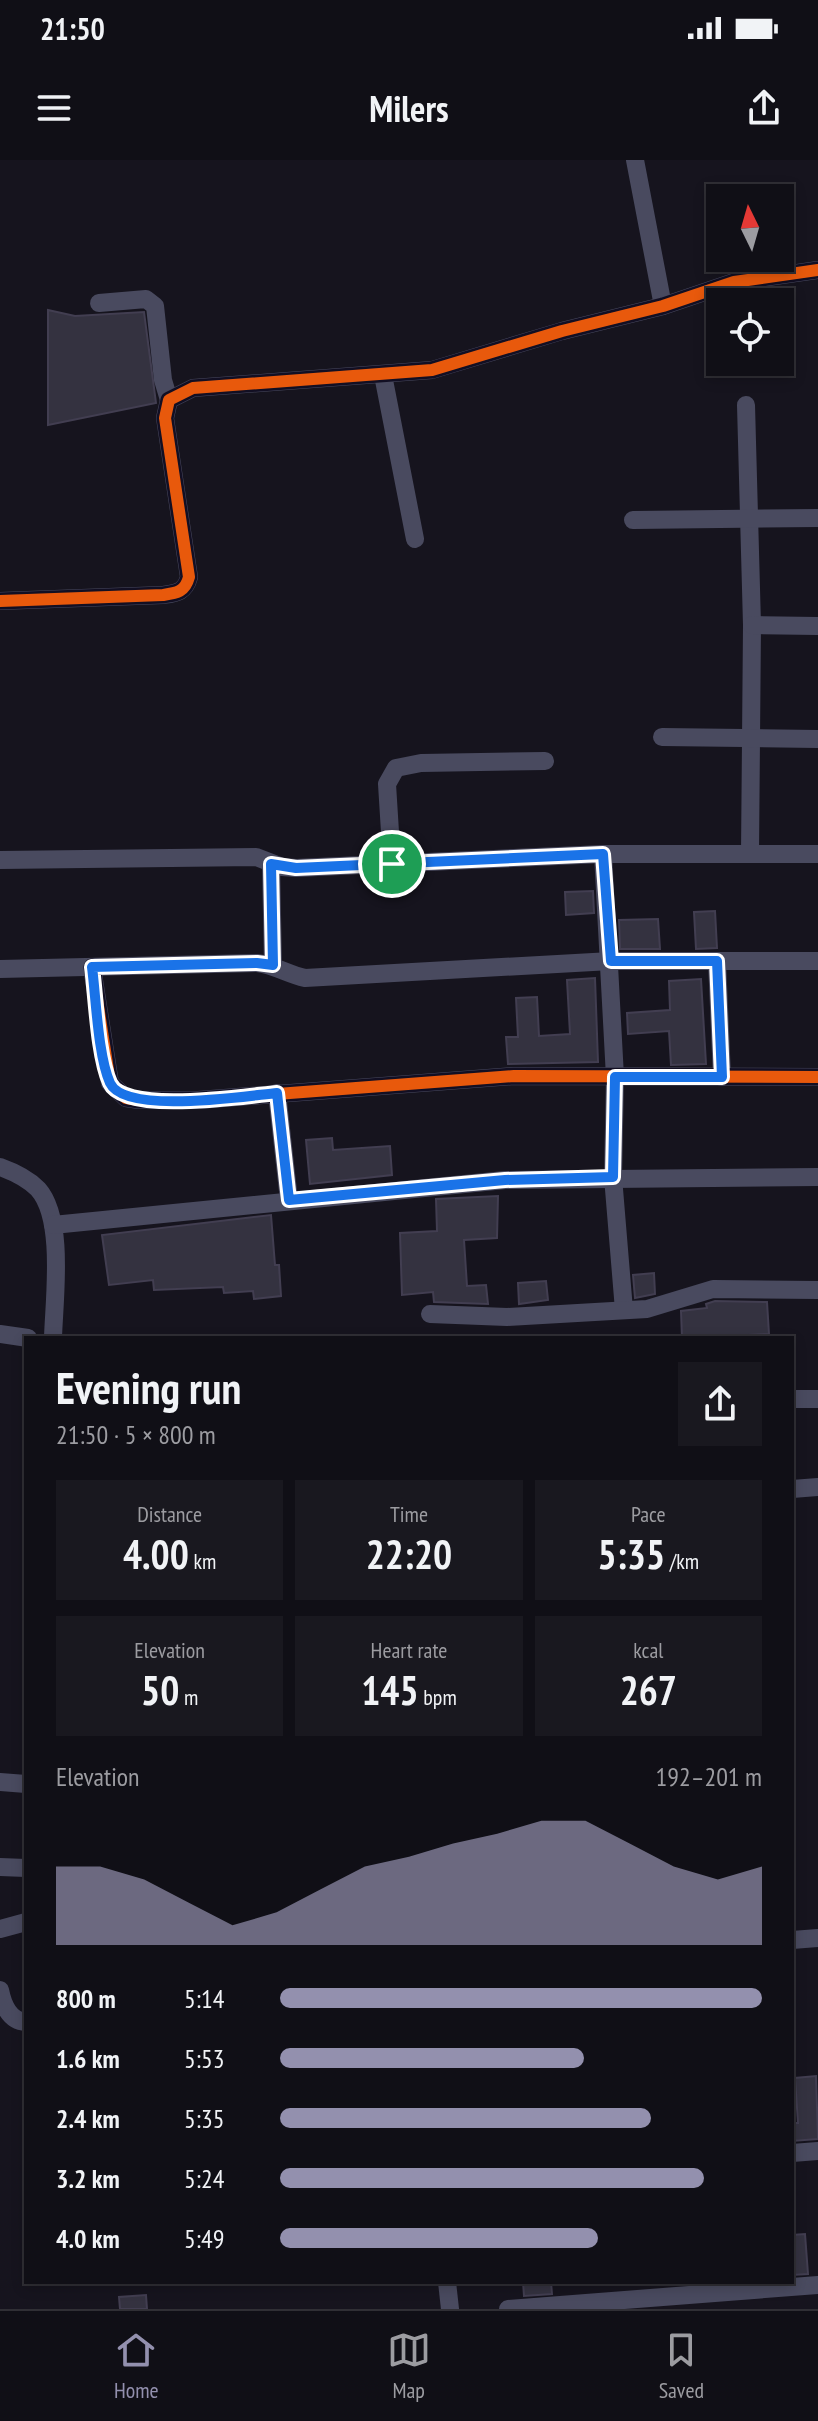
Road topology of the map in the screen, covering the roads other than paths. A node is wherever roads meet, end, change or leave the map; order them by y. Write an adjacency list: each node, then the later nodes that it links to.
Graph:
1 (635, 160): 4 (street)
2 (818, 270): 4 (street)
3 (99, 303): 6 (street)
4 (663, 306): 5 (street)
5 (383, 375): 6 (street); 11 (street)
6 (169, 400): 12 (street)
7 (746, 405): 8 (street)
8 (750, 517): 9 (street); 10 (street); 13 (street)
9 (818, 518)
10 (633, 520)
11 (415, 539)
12 (0, 601)
13 (752, 625): 14 (street); 16 (street)
14 (818, 626)
15 (662, 737): 16 (street)
16 (749, 739): 17 (street); 20 (street)
17 (818, 739)
18 (545, 761): 24 (street)
19 (603, 854): 20 (street); 24 (street); 25 (street)
20 (750, 854): 21 (street)
21 (818, 854)
22 (0, 860): 23 (street)
23 (271, 864): 24 (street); 28 (street)
24 (392, 864)
25 (611, 961): 26 (street); 28 (street); 31 (street)
26 (717, 961): 27 (street); 32 (street)
27 (818, 961)
28 (273, 965): 29 (street)
29 (92, 967): 30 (street); 34 (street)
30 (0, 969)
31 (615, 1077): 32 (street); 34 (street); 36 (street)
32 (722, 1077): 33 (street)
33 (818, 1077)
34 (277, 1093): 38 (street)
35 (0, 1167): 39 (street)
36 (613, 1177): 37 (street); 38 (street); 41 (street)
37 (818, 1177)
38 (289, 1200): 39 (street)
39 (53, 1225): 44 (street)
40 (818, 1290): 41 (street)
41 (624, 1310): 42 (street)
42 (430, 1314)
43 (0, 1334): 45 (street)
44 (53, 1336)
45 (24, 1337)
46 (794, 1399): 47 (street)
47 (818, 1399)
48 (818, 1487): 49 (street)
49 (794, 1489)
50 (0, 1782): 51 (street)
51 (24, 1784)
52 (0, 1867): 53 (street)
53 (24, 1868)
54 (24, 1923): 55 (street)
55 (0, 1929)
56 (818, 1938): 57 (street)
57 (794, 1940)
58 (0, 1990): 59 (street)
59 (24, 2022)
60 (818, 2151): 61 (street)
61 (794, 2153)
62 (447, 2284): 64 (street)
63 (818, 2285): 65 (street)
64 (450, 2309)
65 (508, 2309)

